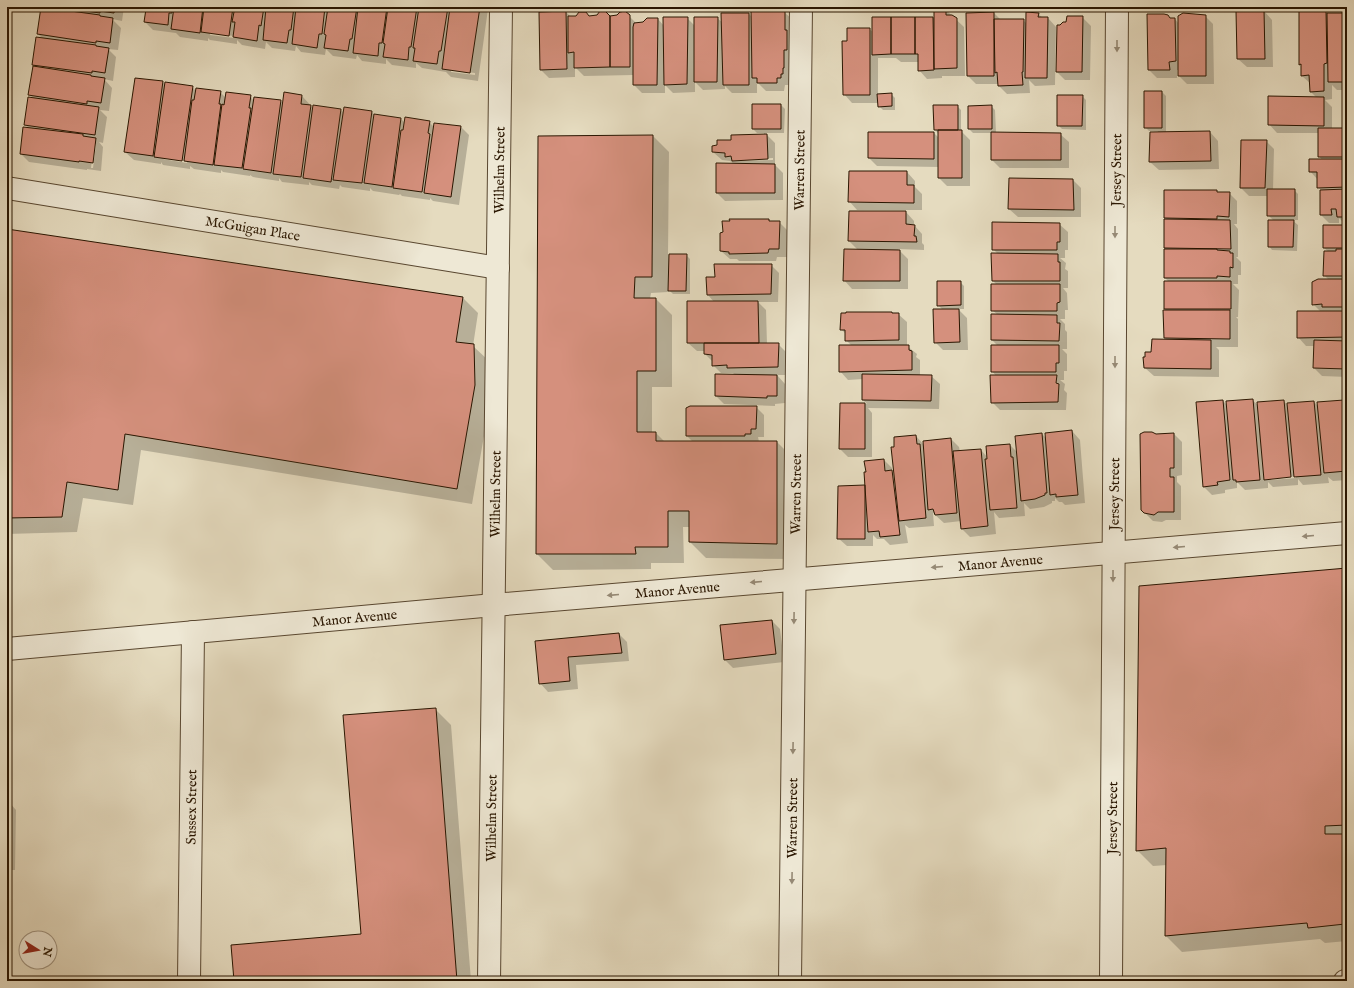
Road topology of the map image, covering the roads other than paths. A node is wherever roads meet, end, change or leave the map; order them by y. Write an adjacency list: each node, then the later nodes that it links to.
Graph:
1 (501, 7): 5 (street, Wilhelm Street)
2 (801, 7): 8 (street, Warren Street)
3 (1117, 7): 7 (street, Jersey Street, one-way to 7)
4 (7, 188): 5 (street, McGuigan Place)
5 (498, 268): 9 (street, Wilhelm Street)
6 (1347, 532): 7 (street, Manor Avenue, one-way to 7)
7 (1114, 553): 8 (street, Manor Avenue, one-way to 8); 15 (street, Jersey Street, one-way to 15)
8 (795, 579): 9 (street, Manor Avenue, one-way to 9); 14 (street, Warren Street, one-way to 14)
9 (494, 605): 10 (street, Manor Avenue); 13 (street, Wilhelm Street)
10 (192, 632): 11 (street, Manor Avenue); 12 (street, Sussex Street)
11 (7, 649)
12 (189, 981)
13 (489, 981)
14 (790, 981)
15 (1111, 981)

